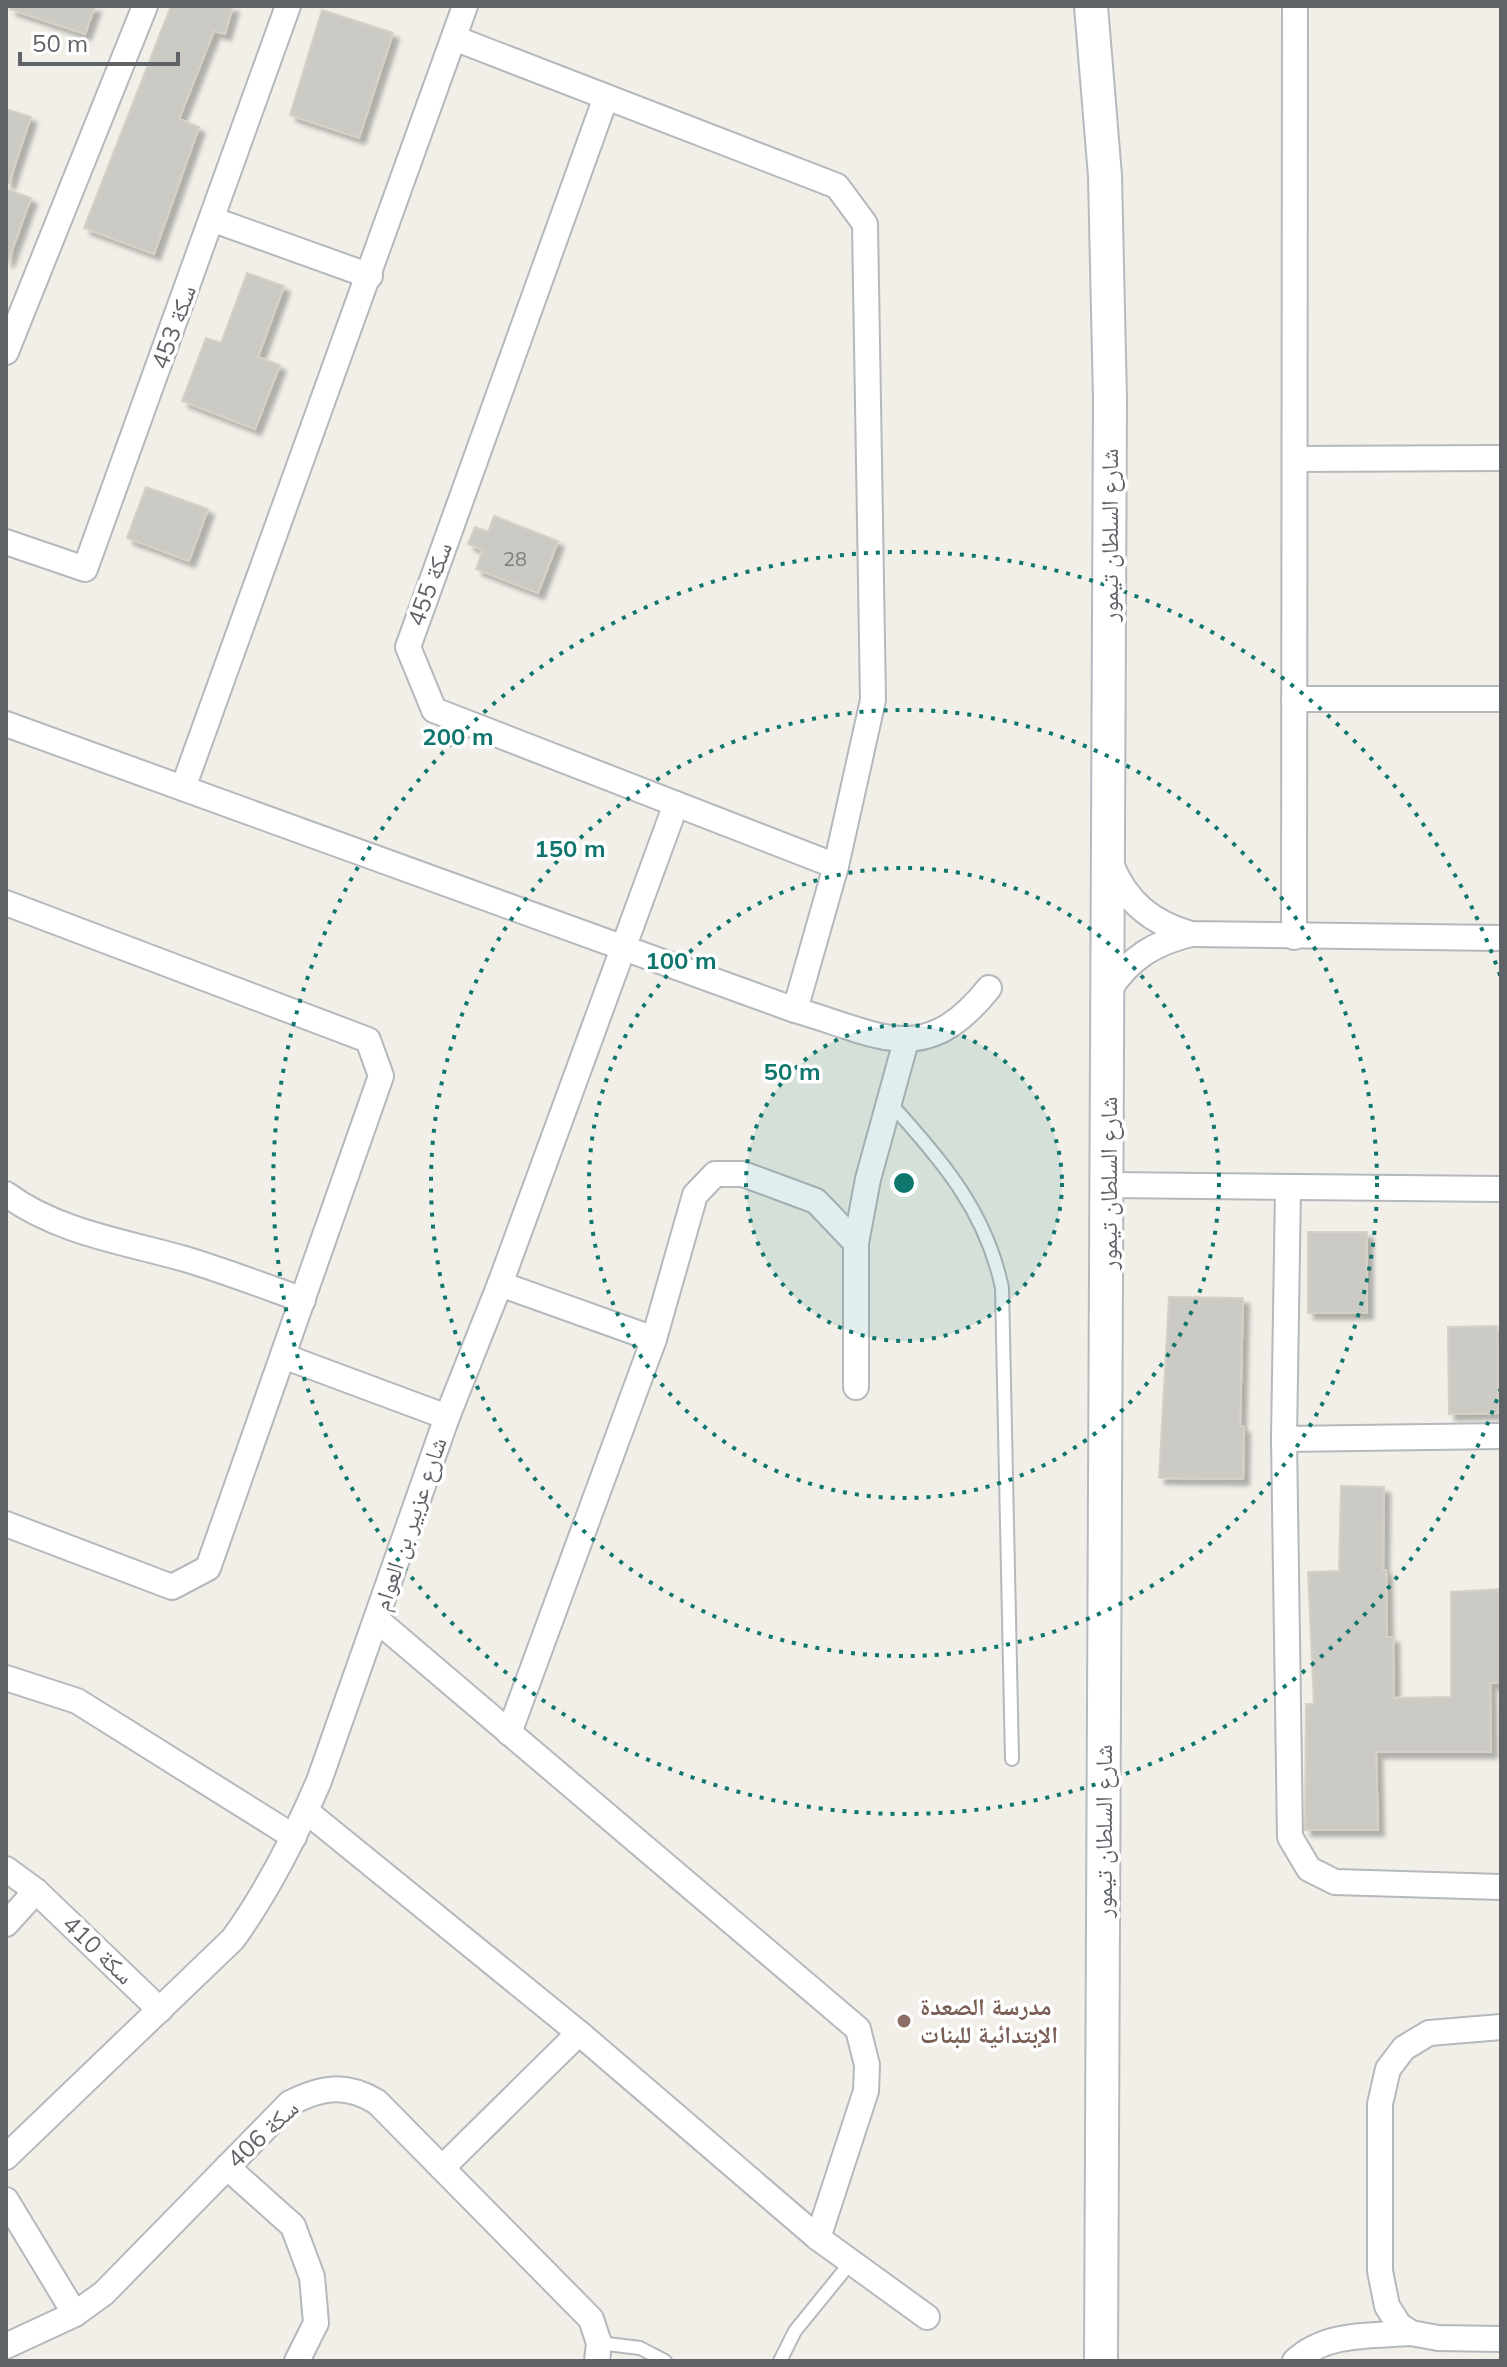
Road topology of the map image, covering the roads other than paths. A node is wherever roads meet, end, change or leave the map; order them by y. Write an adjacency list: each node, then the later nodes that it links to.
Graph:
1 (145, 6): 11 (street)
2 (288, 6): 9 (street, سكة 453)
3 (465, 6): 7 (street)
4 (1075, 6): 75 (main road, شارع السلطان تيمور)
5 (1091, 6): 21 (main road, شارع السلطان تيمور)
6 (1295, 6): 14 (street)
7 (454, 38): 8 (street); 10 (street)
8 (606, 97): 20 (street, سكة 455); 22 (street)
9 (214, 220): 10 (street); 15 (street, سكة 453)
10 (370, 276): 19 (street)
11 (13, 312): 12 (street)
12 (6, 352)
13 (1501, 458): 14 (street)
14 (1296, 459): 16 (street)
15 (6, 542)
16 (1294, 699): 17 (street); 25 (street)
17 (1501, 699)
18 (6, 724): 19 (street)
19 (183, 788): 27 (street)
20 (676, 804): 22 (street, سكة 455); 27 (street, شارع عزبير بن العوام)
21 (1107, 854): 24 (street); 29 (main road, شارع السلطان تيمور)
22 (836, 866): 30 (street)
23 (6, 903): 39 (street)
24 (1191, 934): 25 (street); 29 (street)
25 (1294, 937): 26 (street)
26 (1501, 938)
27 (623, 947): 30 (street); 38 (street, شارع عزبير بن العوام)
28 (989, 988): 31 (street)
29 (1109, 990): 33 (main road, شارع السلطان تيمور)
30 (795, 1010): 31 (street)
31 (906, 1041): 32 (street)
32 (889, 1102): 37 (street); 50 (lane)
33 (1109, 1185): 34 (street); 76 (main road, شارع السلطان تيمور)
34 (1288, 1188): 35 (street); 45 (street)
35 (1501, 1189)
36 (6, 1194): 39 (street)
37 (856, 1243): 40 (street); 42 (street)
38 (500, 1284): 40 (street); 43 (street, شارع عزبير بن العوام)
39 (303, 1300): 41 (street)
40 (654, 1339): 49 (street)
41 (283, 1356): 43 (street); 46 (street)
42 (856, 1387)
43 (447, 1417): 47 (street, شارع عزبير بن العوام)
44 (1501, 1436): 45 (street)
45 (1284, 1439): 54 (street)
46 (6, 1524)
47 (377, 1620): 49 (street); 51 (street, شارع عزبير بن العوام)
48 (6, 1678): 52 (street)
49 (509, 1733): 64 (street)
50 (1012, 1759)
51 (306, 1811): 52 (street, شارع عزبير بن العوام); 59 (street)
52 (294, 1837): 57 (street, شارع عزبير بن العوام)
53 (6, 1869): 55 (street, سكة 410)
54 (1501, 1887)
55 (36, 1891): 56 (street); 57 (street, سكة 410)
56 (6, 1924)
57 (160, 2010): 60 (street, شارع عزبير بن العوام)
58 (1501, 2027): 68 (street)
59 (579, 2033): 62 (street); 64 (street)
60 (6, 2157)
61 (227, 2167): 62 (street, سكة 406); 66 (street, سكة 406); 72 (street)
62 (442, 2168): 71 (street, سكة 406)
63 (6, 2200): 66 (street)
64 (818, 2238): 65 (street)
65 (851, 2262): 67 (street); 74 (lane)
66 (75, 2314): 70 (street, سكة 406)
67 (927, 2317)
68 (1411, 2333): 69 (street); 77 (street)
69 (1501, 2339)
70 (15, 2350)
71 (598, 2352): 73 (lane)
72 (297, 2361)
73 (665, 2361)
74 (780, 2361)
75 (1084, 2361)
76 (1101, 2361)
77 (1295, 2361)

